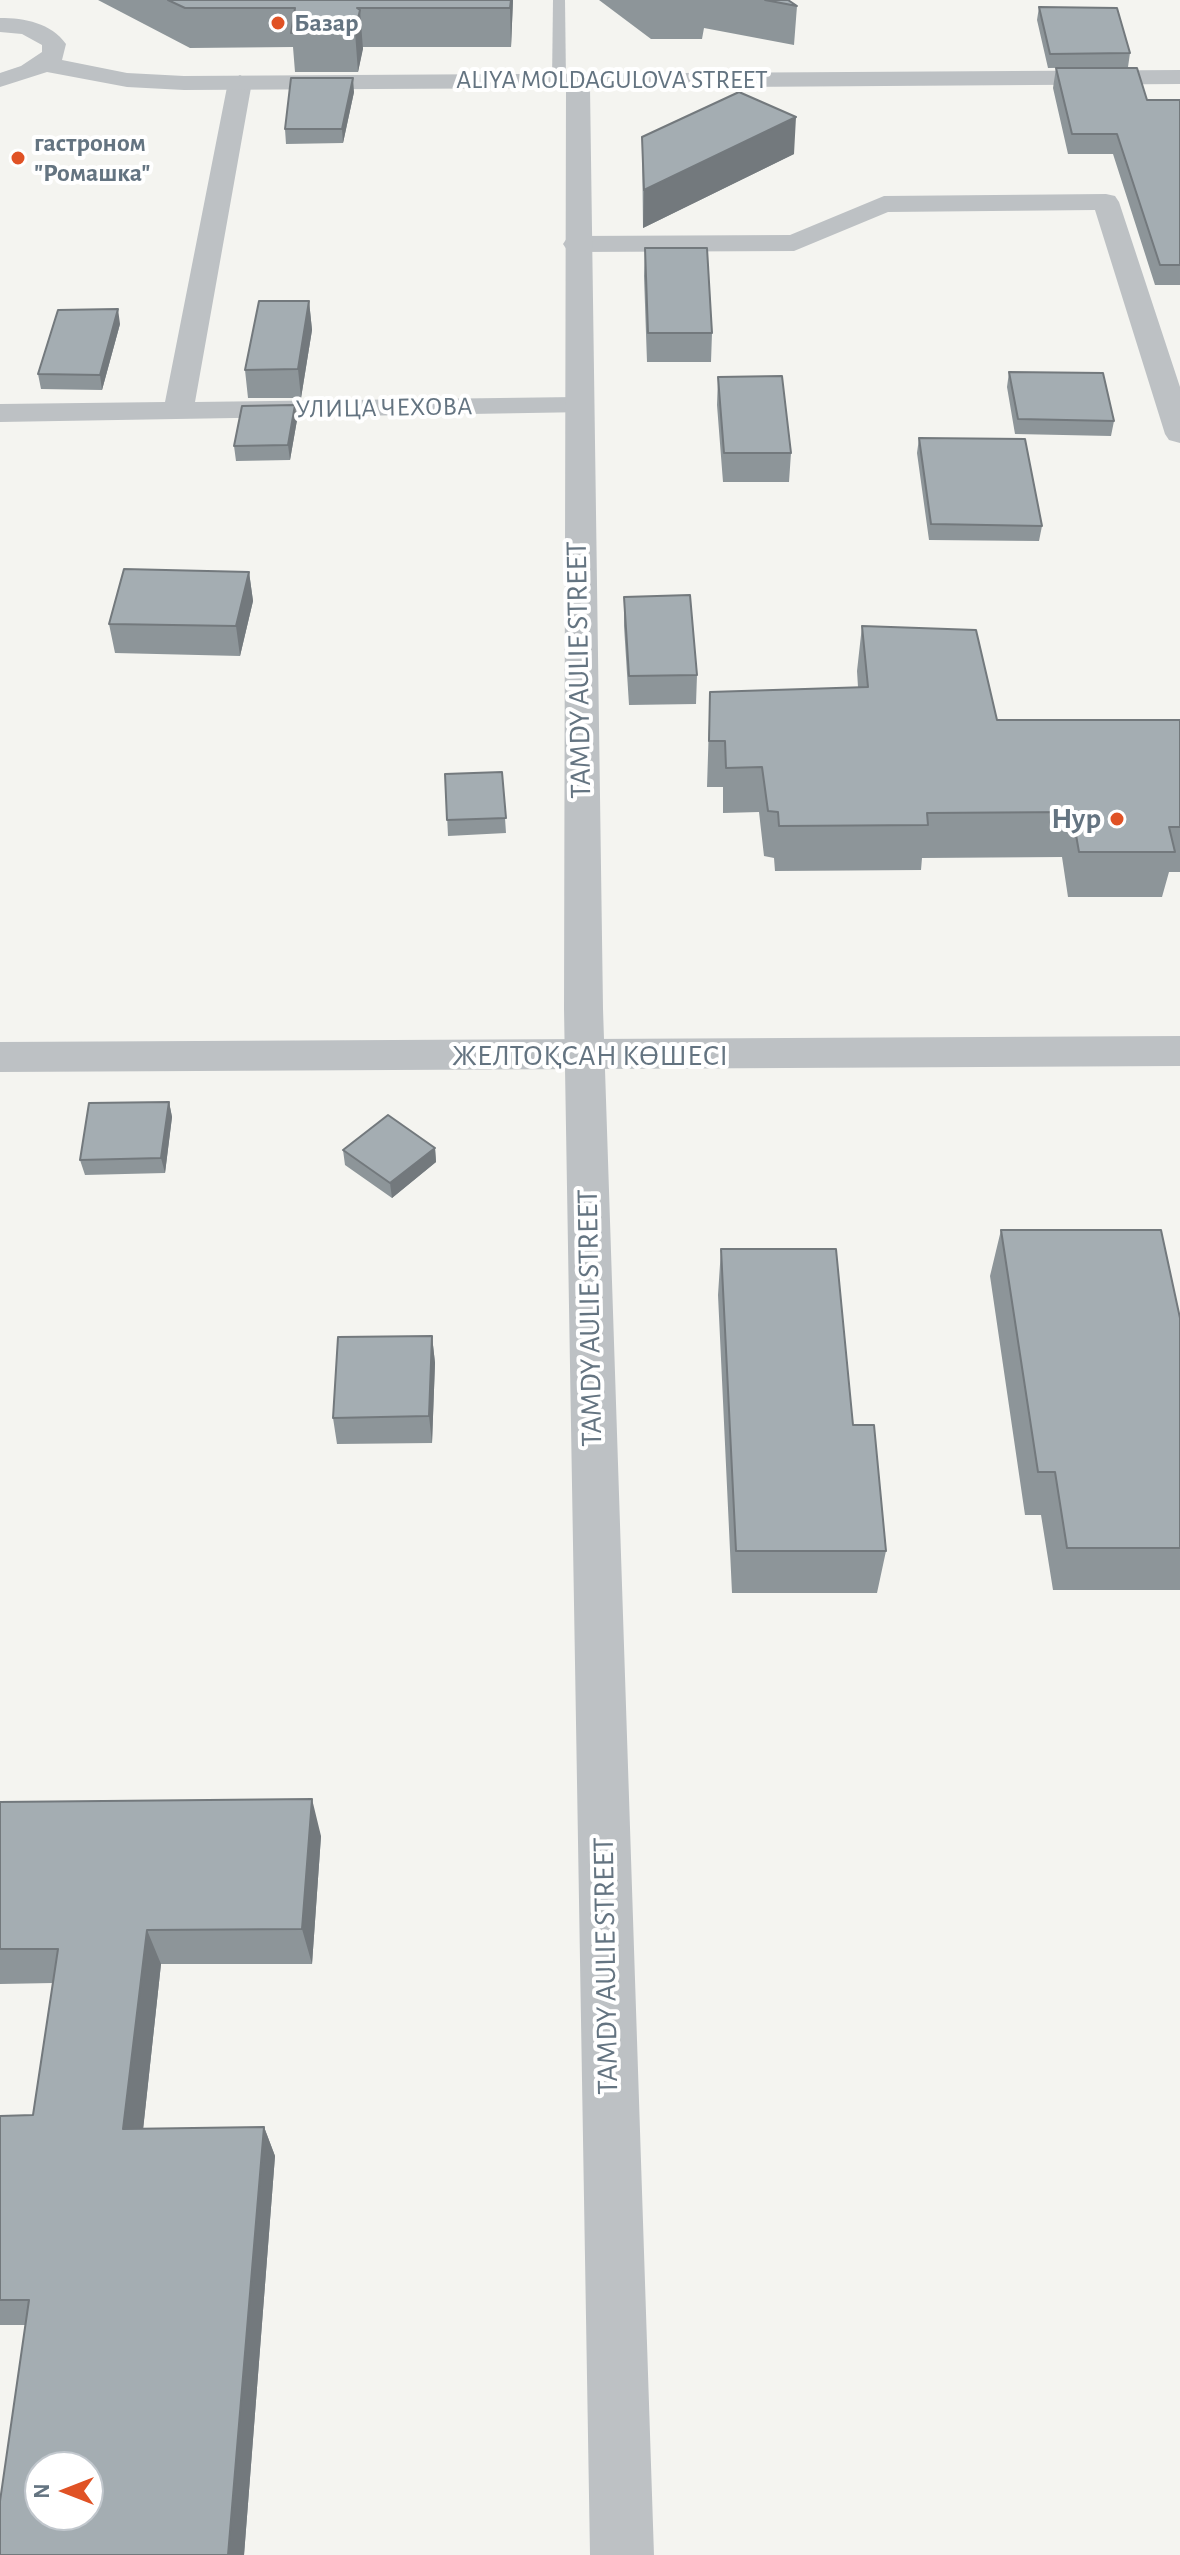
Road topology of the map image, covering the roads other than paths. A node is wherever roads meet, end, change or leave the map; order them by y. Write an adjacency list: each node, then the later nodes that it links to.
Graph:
1 (559, 0): 6 (lane)
2 (0, 25): 3 (street)
3 (45, 64): 5 (street); 7 (street, ALIYA MOLDAGULOVA STREET)
4 (1180, 77): 6 (street, ALIYA MOLDAGULOVA STREET)
5 (0, 80)
6 (569, 80): 7 (street, ALIYA MOLDAGULOVA STREET); 8 (street, TAMDY AULIE STREET)
7 (240, 82): 10 (street)
8 (577, 244): 9 (street, TAMDY AULIE STREET); 12 (street)
9 (576, 406): 10 (street, УЛИЦА ЧЕХОВА); 14 (street, TAMDY AULIE STREET)
10 (178, 411): 11 (street, УЛИЦА ЧЕХОВА)
11 (0, 413)
12 (1180, 434)
13 (1180, 1051): 14 (street, ЖЕЛТОҚСАН КӨШЕСІ)
14 (583, 1056): 15 (street, ЖЕЛТОҚСАН КӨШЕСІ); 16 (street, TAMDY AULIE STREET)
15 (0, 1057)
16 (622, 2555)

